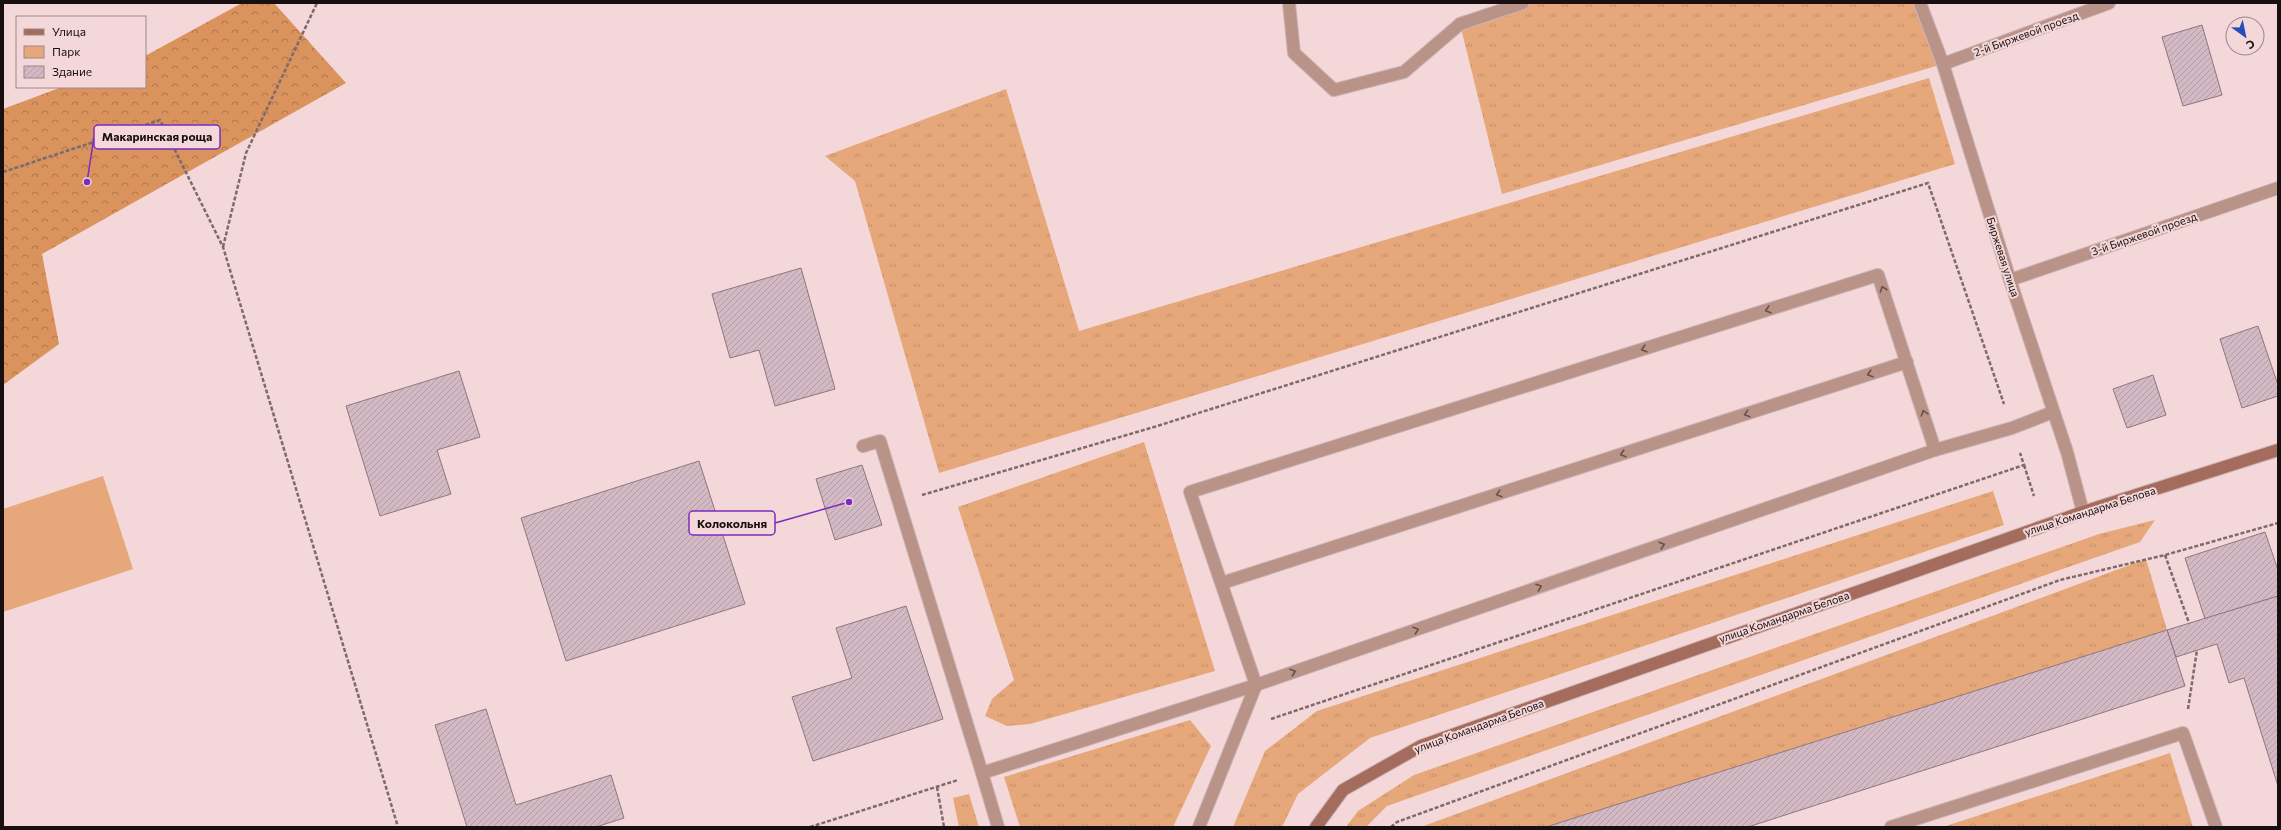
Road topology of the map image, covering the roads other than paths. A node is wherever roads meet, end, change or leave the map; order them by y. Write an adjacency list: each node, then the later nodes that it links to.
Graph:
1 (1289, 3): 2 (street)
2 (1523, 3)
3 (1920, 3): 5 (street, Биржевая улица)
4 (2109, 3): 5 (street, 2-й Биржевой проезд)
5 (1943, 64): 7 (street, Биржевая улица)
6 (2278, 188): 7 (street, 3-й Биржевой проезд)
7 (2010, 280): 9 (street, Биржевая улица)
8 (1907, 362): 11 (street, one-way to 8); 14 (street, one-way to 14); 14 (street, one-way to 14)
9 (2053, 412): 11 (street); 13 (street, Биржевая улица)
10 (863, 446): 16 (street)
11 (1935, 450): 15 (street, one-way to 11)
12 (2278, 450): 13 (main road, улица Командарма Белова)
13 (2084, 512): 19 (main road, улица Командарма Белова)
14 (1222, 583): 15 (street)
15 (1256, 685): 16 (street); 18 (street)
16 (982, 773): 17 (street)
17 (998, 827)
18 (1199, 827)
19 (1316, 827)
20 (1891, 827): 21 (street)
21 (2216, 827)

